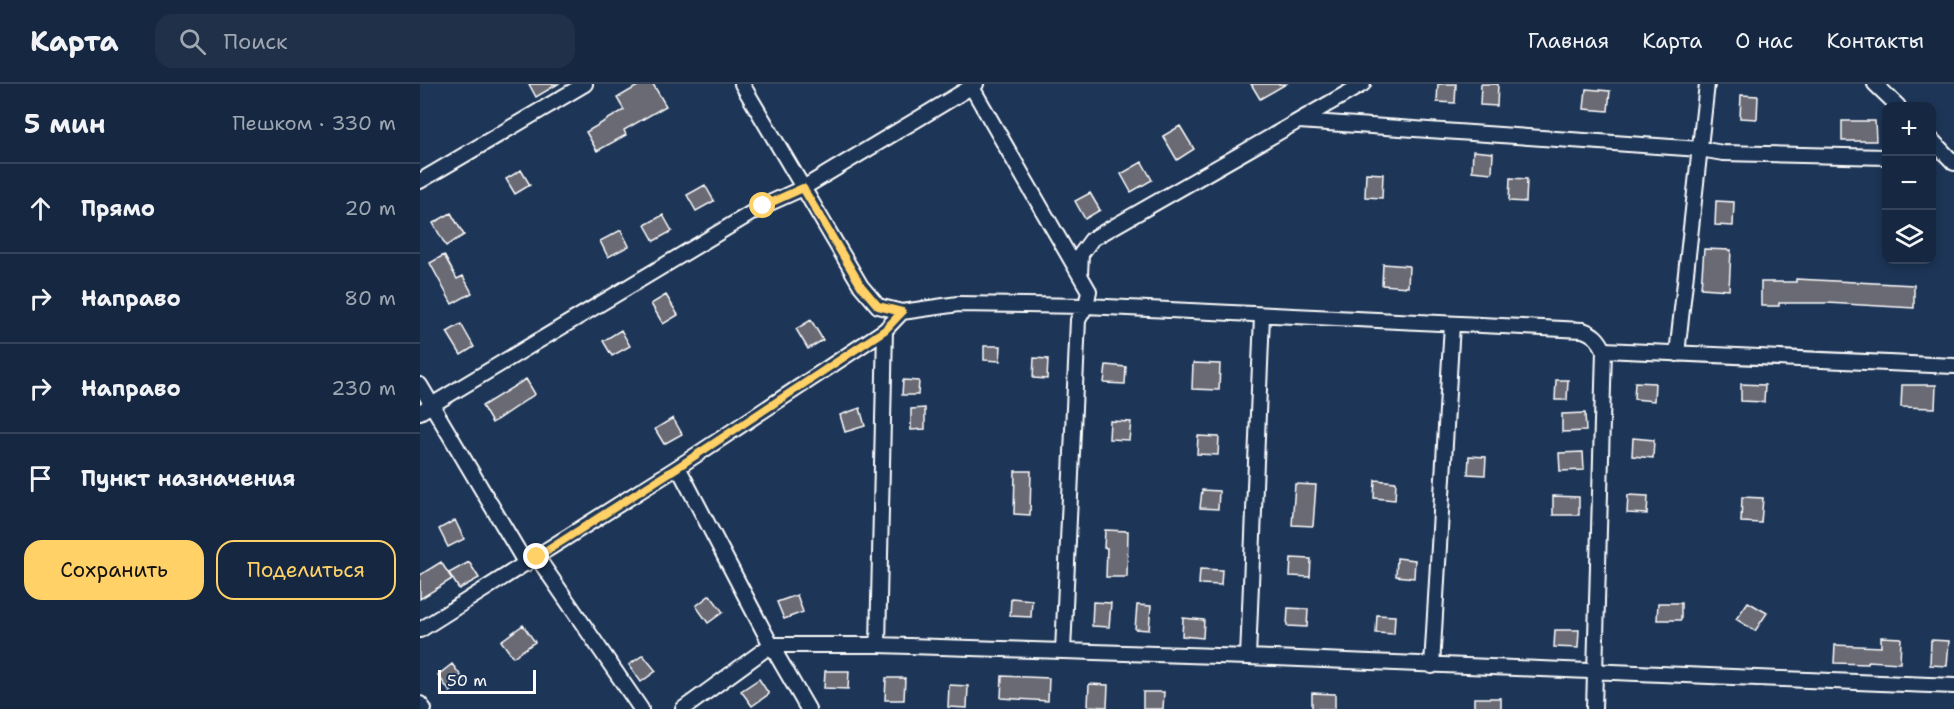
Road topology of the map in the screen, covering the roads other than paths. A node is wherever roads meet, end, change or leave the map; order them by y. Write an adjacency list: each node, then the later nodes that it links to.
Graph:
1 (585, 84): 14 (street)
2 (742, 84): 15 (street)
3 (1363, 84): 8 (street)
4 (1707, 84): 10 (street)
5 (1875, 84): 7 (street)
6 (973, 85): 15 (street); 16 (street)
7 (1894, 102)
8 (1299, 121): 10 (street); 16 (street)
9 (1936, 144): 13 (street)
10 (1700, 149): 11 (street); 23 (street)
11 (1882, 157)
12 (1936, 158): 13 (street)
13 (1952, 160)
14 (420, 181)
15 (803, 188): 18 (street); 26 (street)
16 (1080, 275): 17 (street)
17 (1086, 306): 18 (street); 19 (street); 32 (street)
18 (902, 312): 21 (street)
19 (1262, 316): 20 (street); 33 (street)
20 (1452, 324): 22 (street); 34 (street)
21 (885, 330): 27 (street); 31 (street)
22 (1604, 350): 23 (street); 35 (street)
23 (1677, 354): 24 (street)
24 (1954, 366)
25 (420, 385): 26 (street)
26 (426, 409): 28 (street)
27 (678, 467): 28 (street); 30 (street)
28 (531, 561): 29 (street); 39 (street)
29 (420, 630)
30 (771, 645): 31 (street); 40 (street); 41 (street)
31 (878, 645): 32 (street)
32 (1063, 651): 33 (street)
33 (1248, 657): 34 (street)
34 (1432, 666): 35 (street)
35 (1595, 671): 36 (street); 42 (street)
36 (1954, 686)
37 (420, 704): 38 (street)
38 (424, 709)
39 (641, 709)
40 (683, 709)
41 (808, 709)
42 (1594, 709)

